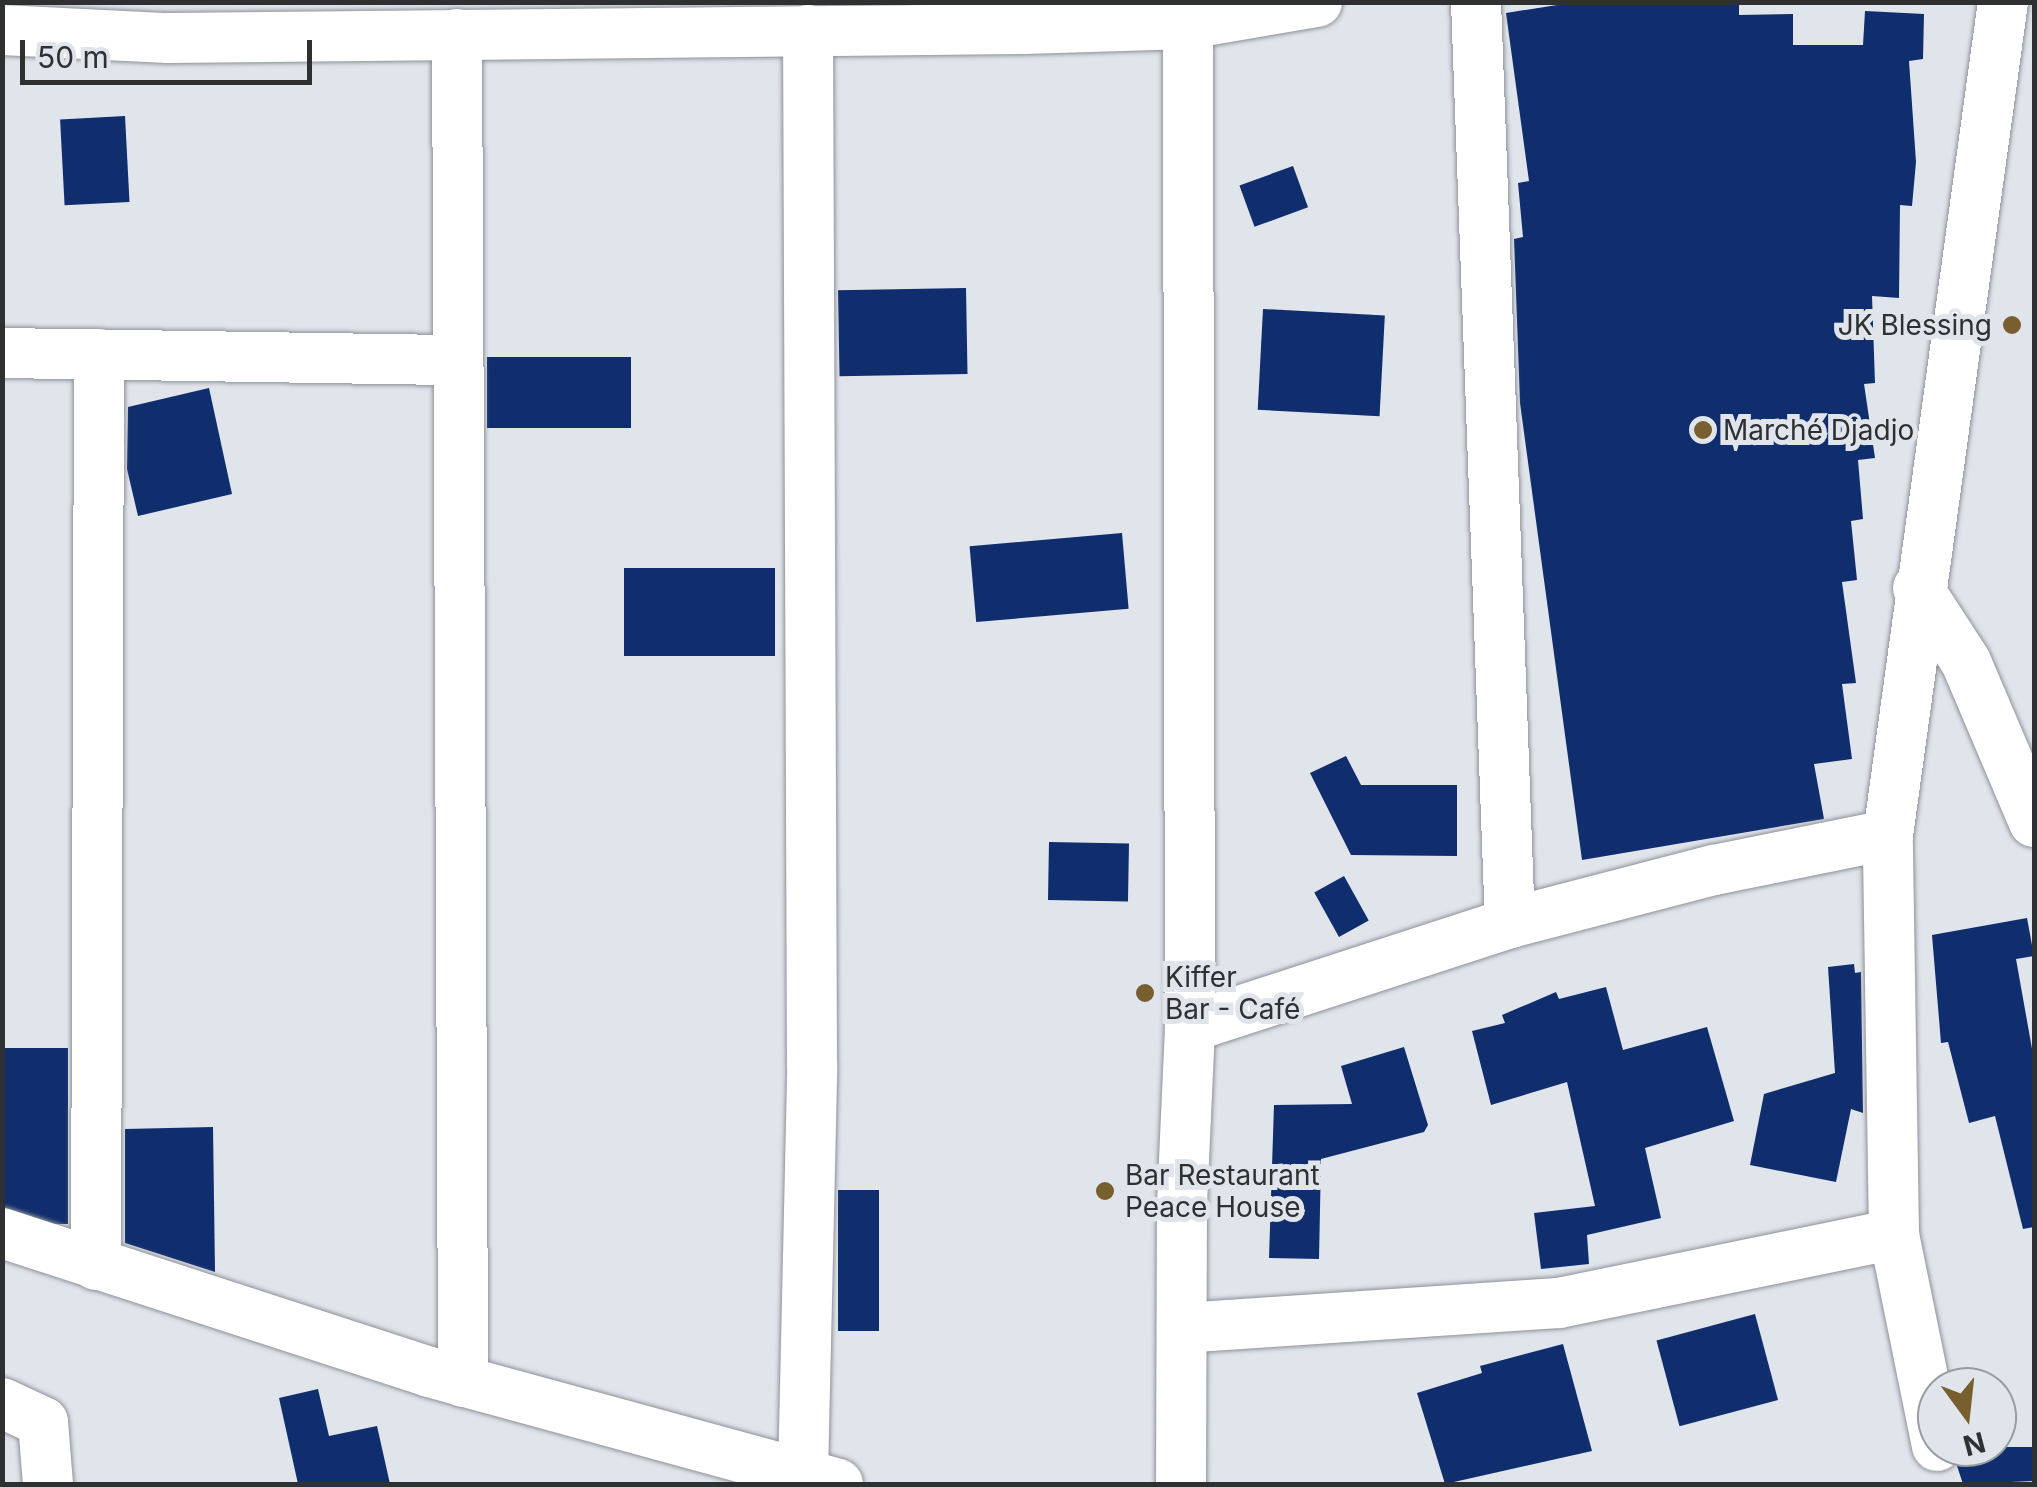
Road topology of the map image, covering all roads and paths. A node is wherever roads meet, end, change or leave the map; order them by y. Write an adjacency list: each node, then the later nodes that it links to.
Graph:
1 (1316, 2): 4 (street)
2 (1476, 2): 14 (street)
3 (2003, 2): 11 (street)
4 (1188, 24): 6 (street); 15 (street)
5 (2, 30): 7 (street)
6 (808, 30): 7 (street); 23 (street)
7 (456, 34): 10 (street)
8 (2, 352): 9 (street)
9 (99, 354): 10 (street); 18 (street)
10 (458, 360): 21 (street)
11 (1918, 588): 12 (street); 13 (street)
12 (2034, 822)
13 (1888, 835): 14 (street); 17 (street)
14 (1510, 923): 15 (street)
15 (1190, 1027): 19 (street)
16 (2, 1234): 18 (street)
17 (1894, 1234): 19 (street); 20 (street)
18 (96, 1265): 21 (street)
19 (1182, 1328): 25 (street)
20 (1921, 1367)
21 (463, 1382): 23 (street)
22 (2, 1403): 24 (street)
23 (821, 1480)
24 (48, 1484)
25 (1181, 1484)

